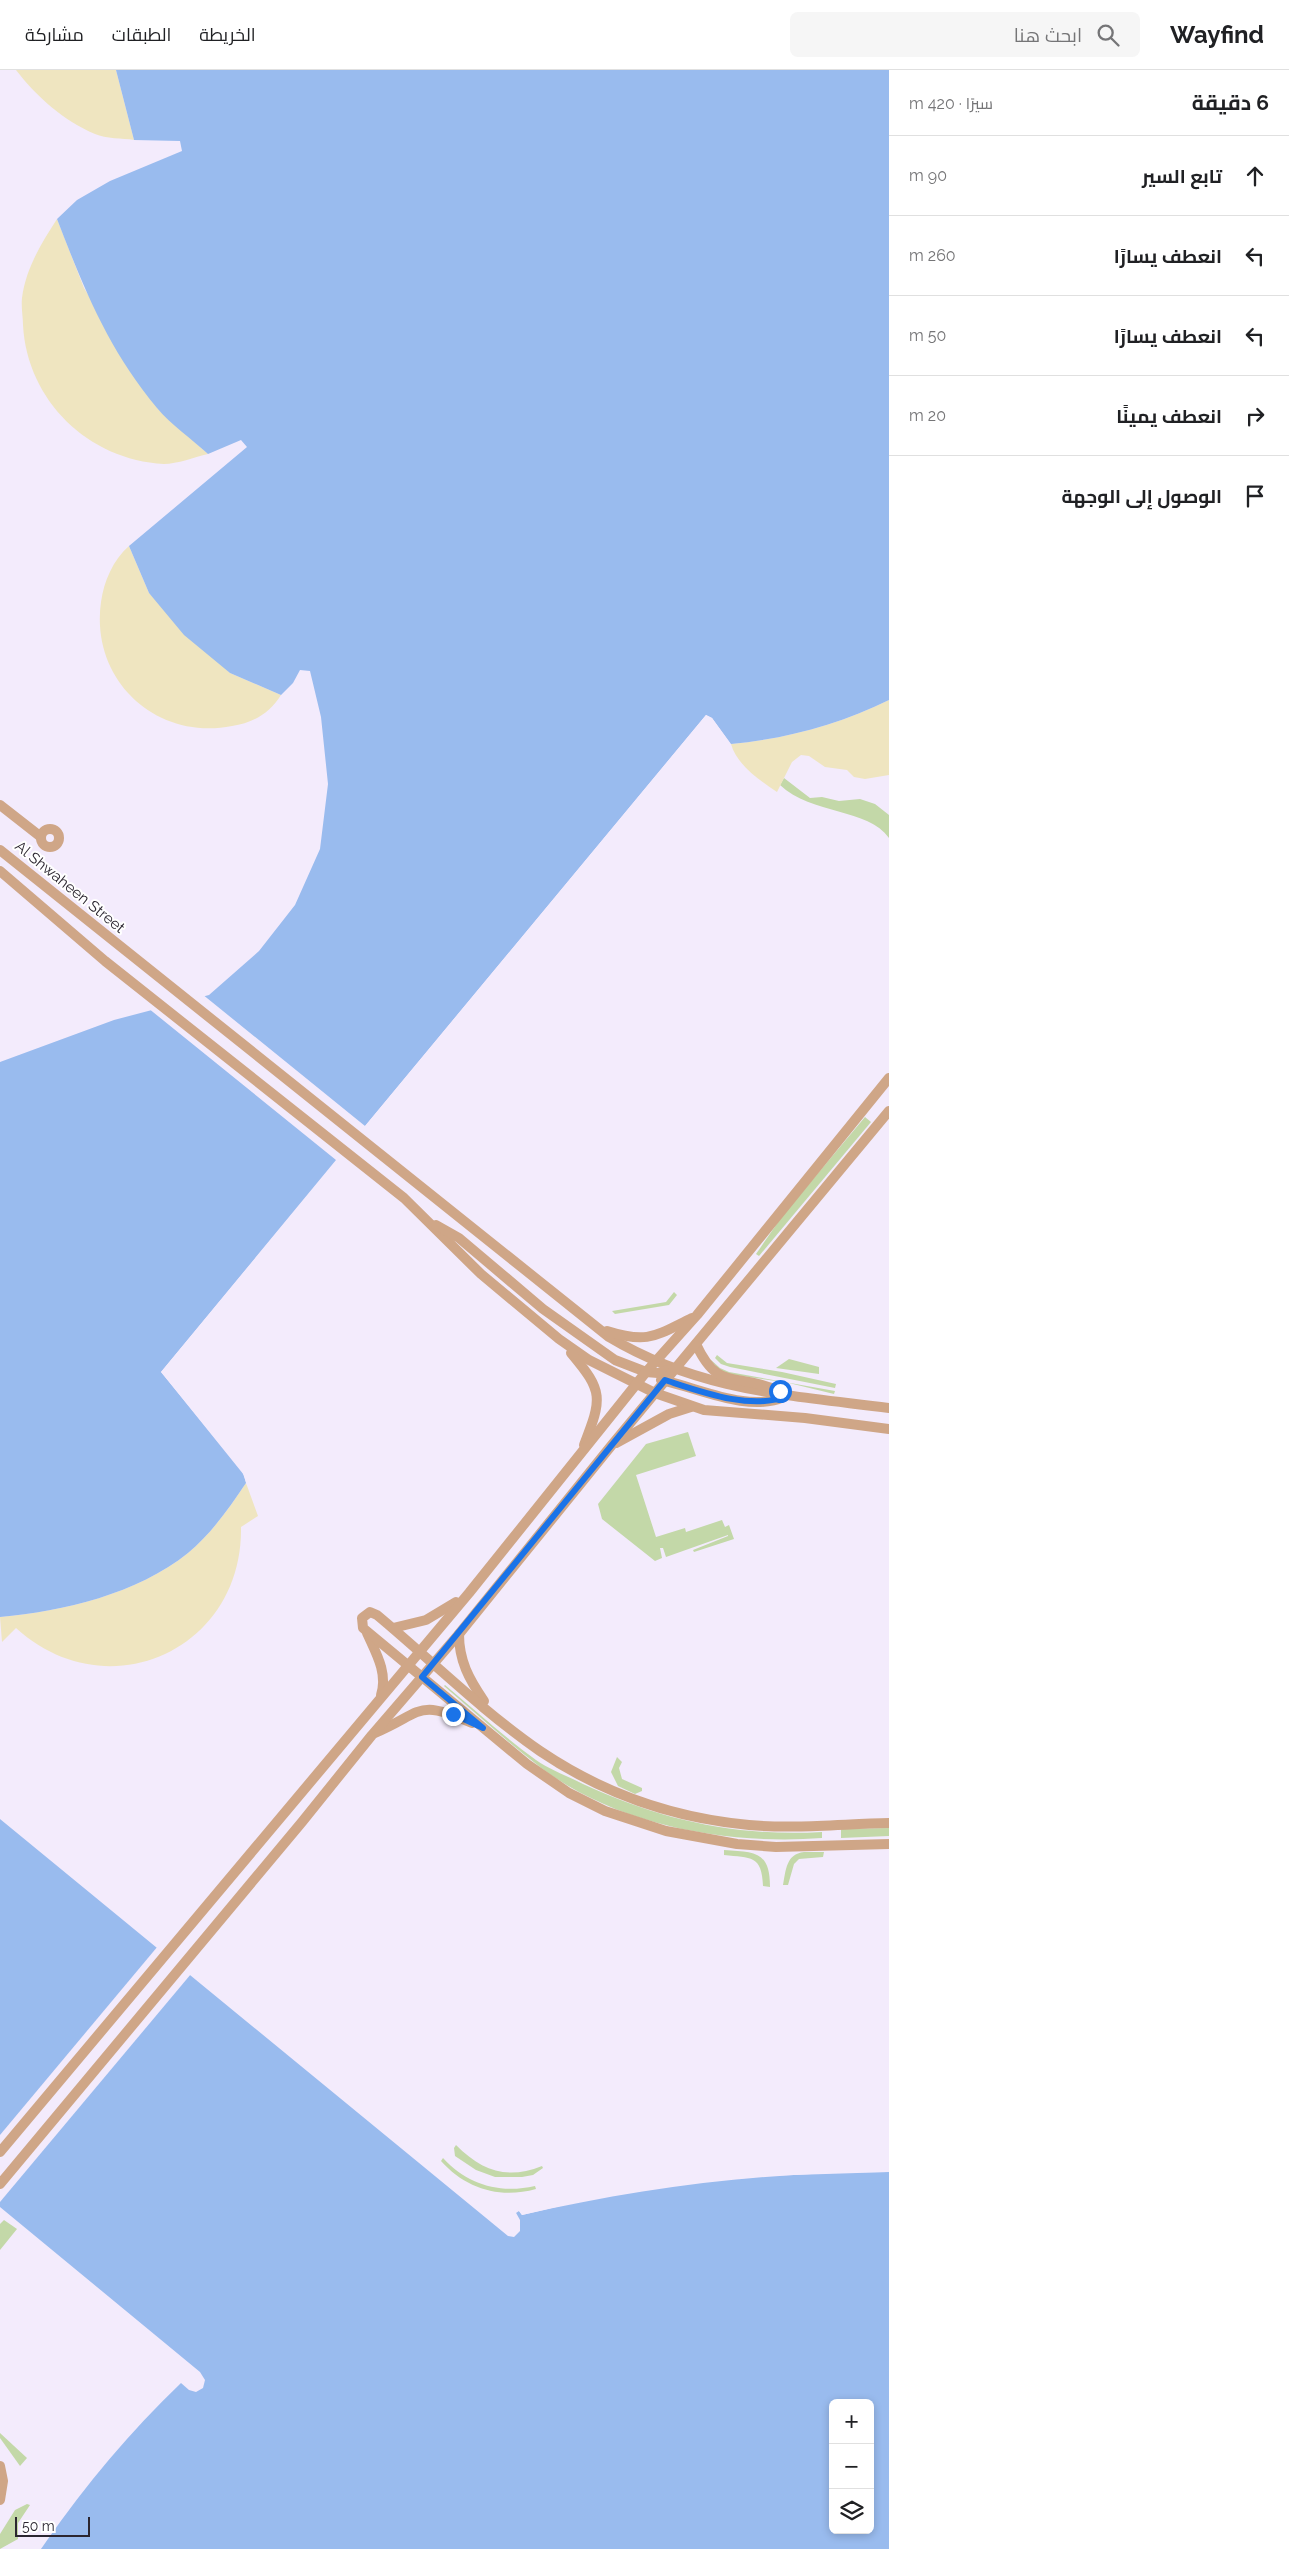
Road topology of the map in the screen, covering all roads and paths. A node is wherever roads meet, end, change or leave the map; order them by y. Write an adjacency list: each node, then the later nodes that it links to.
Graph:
1 (0, 805): 2 (street)
2 (41, 837)
3 (0, 850): 9 (street, Al Shwaheen Street)
4 (0, 871): 7 (street, Al Shwaheen Street)
5 (889, 1078): 8 (street)
6 (889, 1110): 11 (street)
7 (426, 1220): 10 (street, Al Shwaheen Street); 14 (street)
8 (697, 1314): 9 (street); 12 (street)
9 (594, 1327): 12 (street, Al Shwaheen Street)
10 (558, 1338): 16 (street); 23 (street)
11 (696, 1344): 13 (street); 18 (street)
12 (656, 1361): 13 (street, Al Shwaheen Street); 14 (street)
13 (675, 1368): 14 (street); 15 (street); 18 (street, Al Shwaheen Street)
14 (646, 1372): 16 (street)
15 (665, 1380): 16 (street); 17 (street); 18 (street)
16 (636, 1384): 17 (street); 23 (street)
17 (655, 1393): 19 (street); 22 (street)
18 (786, 1396): 20 (street)
19 (693, 1407): 21 (street); 22 (street)
20 (889, 1408)
21 (889, 1429)
22 (611, 1446): 27 (street)
23 (580, 1455): 24 (street)
24 (469, 1593): 25 (street); 28 (street)
25 (393, 1628): 26 (street); 28 (street)
26 (366, 1630): 30 (street); 32 (street)
27 (459, 1634): 29 (street); 33 (street)
28 (420, 1651): 29 (street); 30 (street)
29 (434, 1663): 31 (street); 33 (street)
30 (408, 1665): 31 (street); 32 (street)
31 (422, 1677): 34 (street); 35 (street)
32 (381, 1696): 38 (street)
33 (491, 1712): 36 (street)
34 (483, 1728): 35 (street); 37 (street)
35 (372, 1735): 39 (street)
36 (889, 1823)
37 (889, 1844)
38 (0, 2152)
39 (0, 2184)
40 (0, 2466): 41 (street)
41 (0, 2500)

